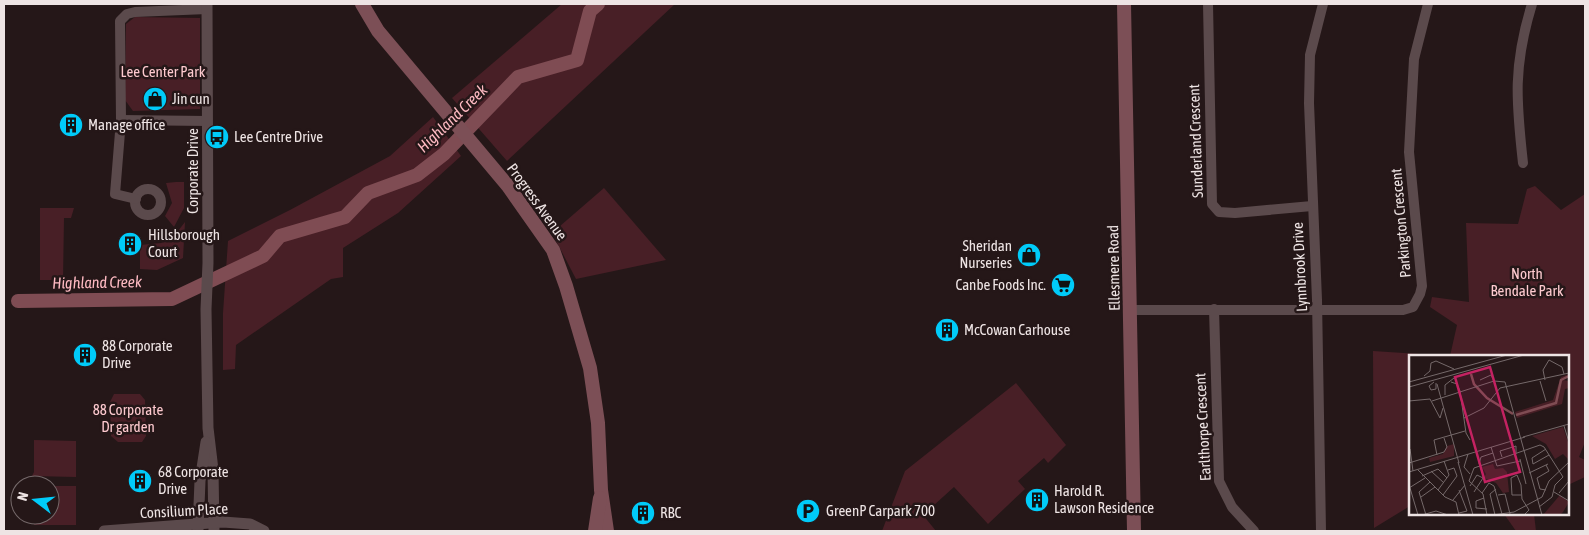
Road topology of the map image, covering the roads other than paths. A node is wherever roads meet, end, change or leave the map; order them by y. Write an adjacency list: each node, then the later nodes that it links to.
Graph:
1 (362, 4): 17 (main road, Progress Avenue)
2 (1124, 4): 15 (main road, Ellesmere Road)
3 (1208, 4): 12 (street, Sunderland Crescent)
4 (1324, 4): 12 (street, Lynnbrook Drive)
5 (1428, 4): 14 (street, Parkington Crescent)
6 (1532, 4): 10 (street)
7 (207, 6): 8 (street); 9 (street, Corporate Drive)
8 (121, 120): 9 (street); 11 (street)
9 (207, 121): 16 (street, Corporate Drive)
10 (1523, 163)
11 (136, 199)
12 (1312, 206): 14 (street, Lynnbrook Drive)
13 (1214, 309): 14 (street, Parkington Crescent); 15 (street, Parkington Crescent); 25 (street, Earlthorpe Crescent)
14 (1317, 309): 26 (street, Lynnbrook Drive)
15 (1131, 310): 24 (main road, Ellesmere Road)
16 (208, 428): 18 (street, Corporate Drive); 19 (street, Corporate Drive)
17 (601, 490): 22 (main road, Progress Avenue); 23 (main road, Progress Avenue)
18 (214, 527): 19 (street, Consilium Place); 21 (street, Consilium Place)
19 (198, 528): 20 (street, Consilium Place)
20 (104, 531)
21 (264, 531)
22 (595, 531)
23 (607, 531)
24 (1134, 531)
25 (1254, 531)
26 (1321, 531)

